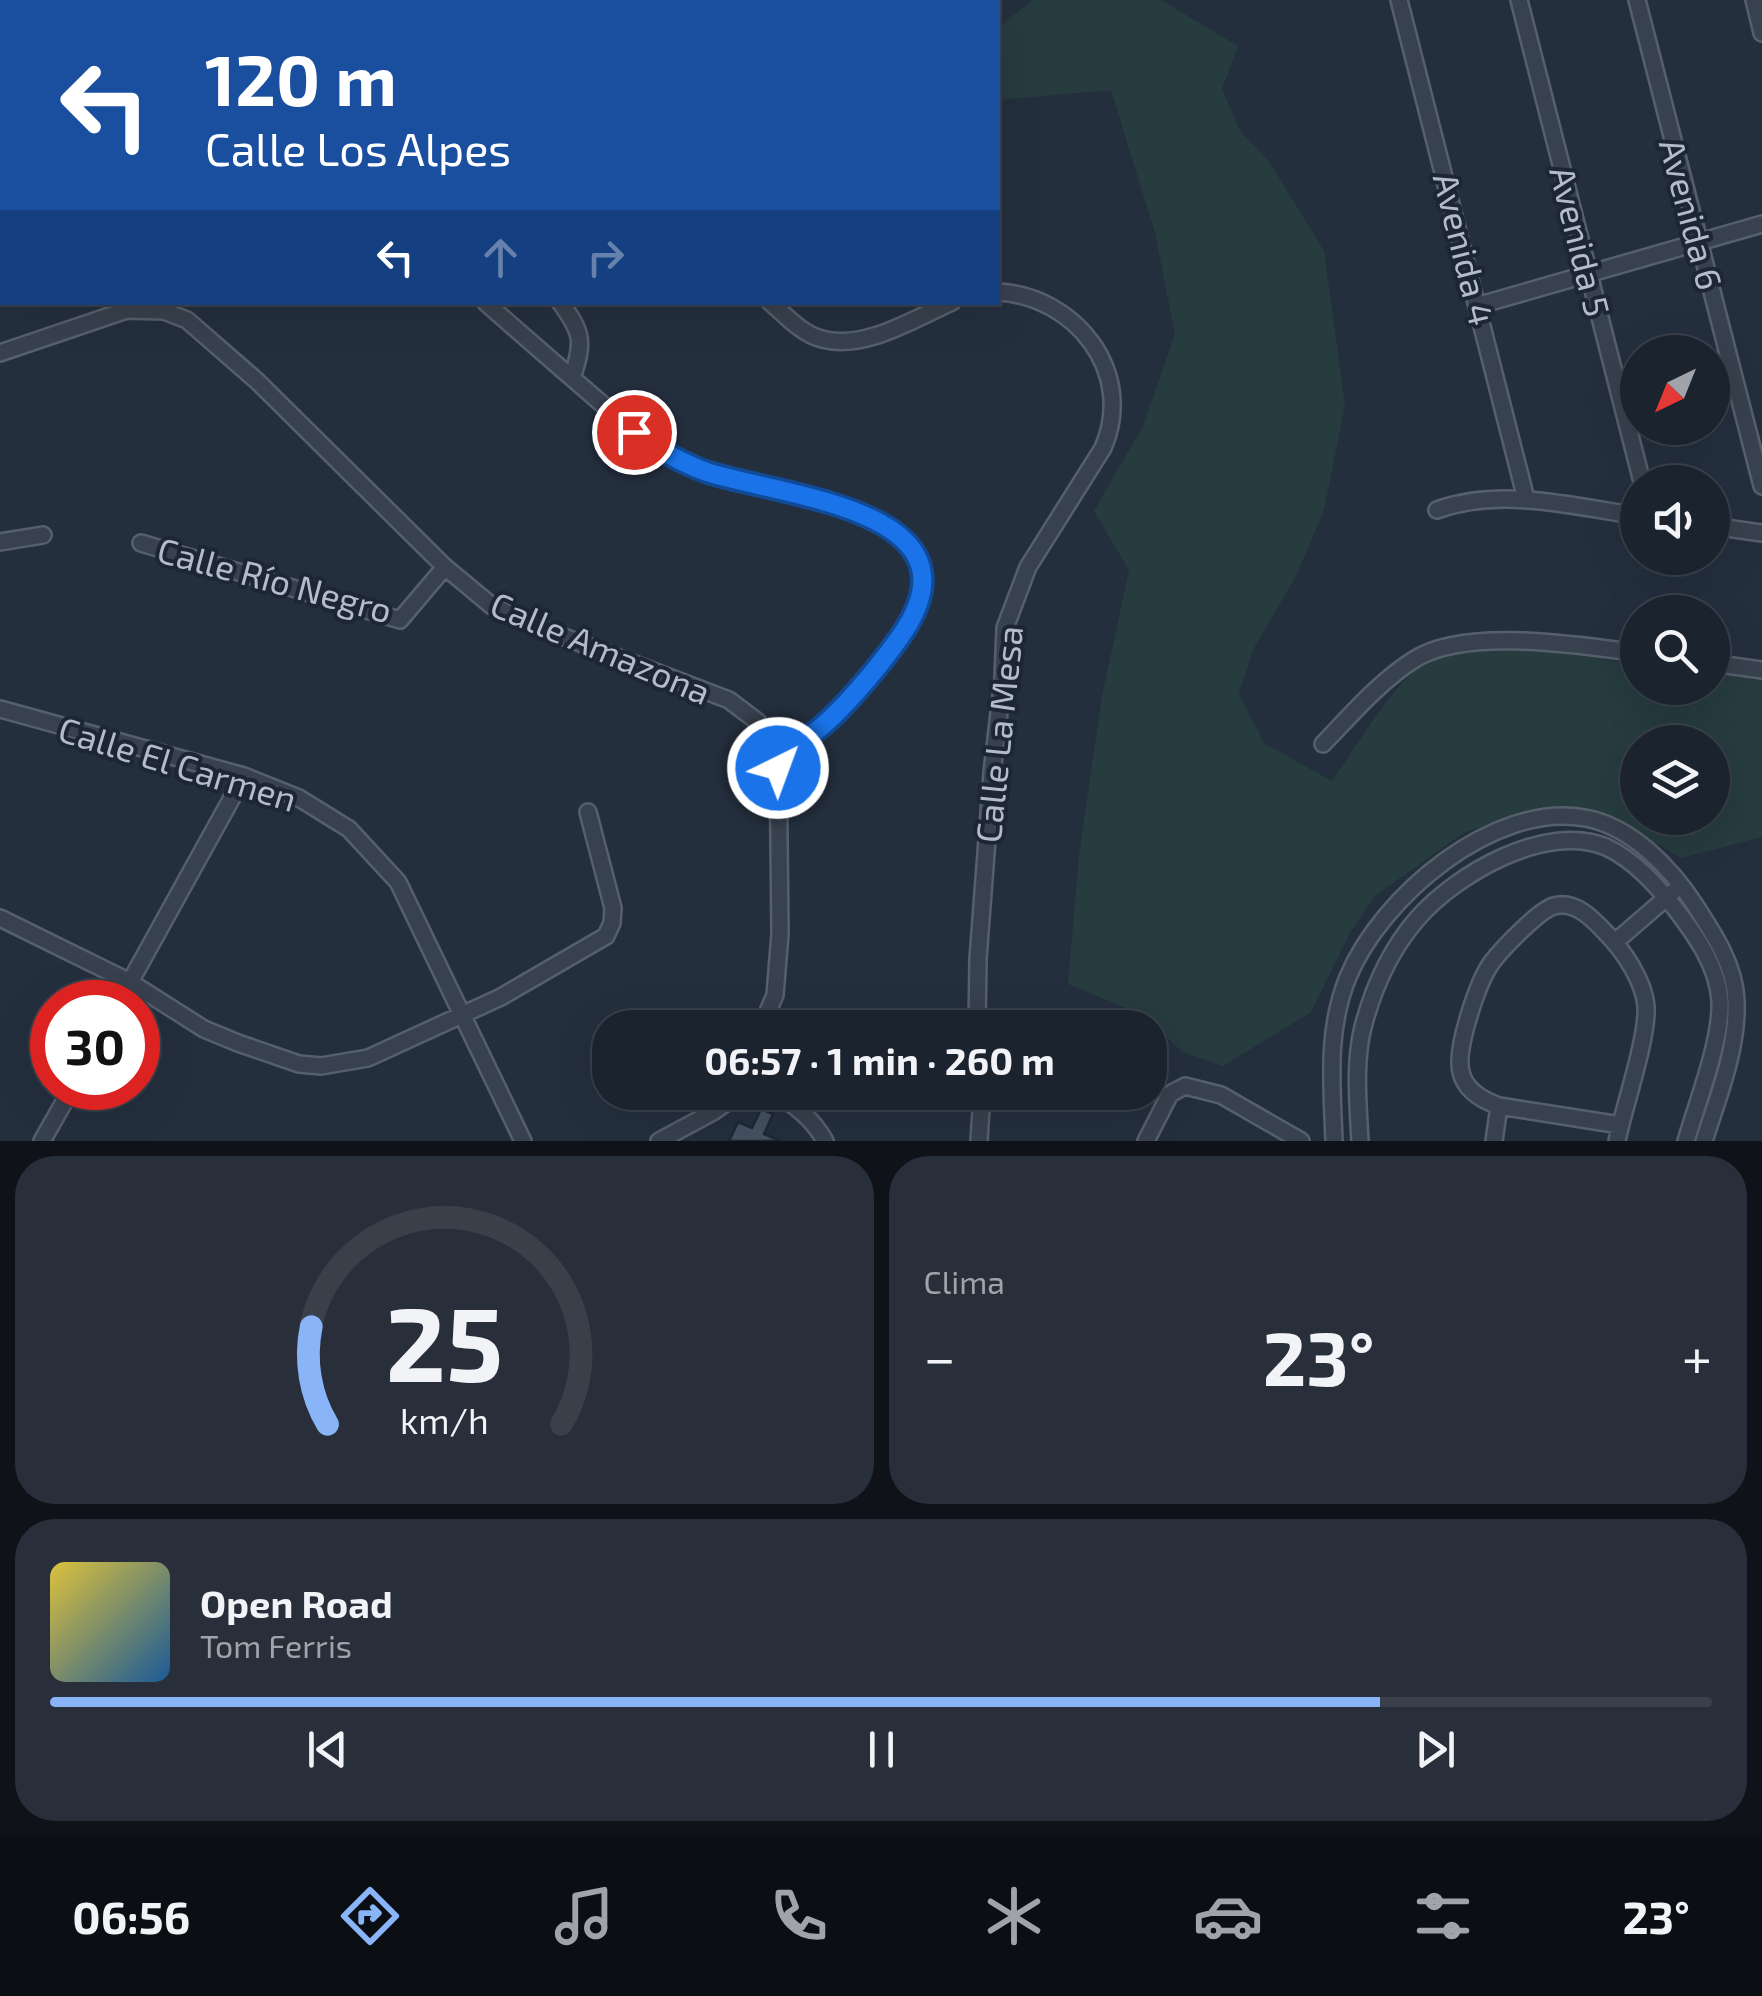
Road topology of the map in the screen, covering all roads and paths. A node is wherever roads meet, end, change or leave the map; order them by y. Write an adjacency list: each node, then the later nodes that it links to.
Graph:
1 (1518, 0): 8 (street, Avenida 5)
2 (1636, 0): 7 (street, Avenida 6)
3 (1754, 0): 5 (street)
4 (1405, 1): 14 (street, Avenida 4)
5 (1762, 33)
6 (1762, 224): 7 (street)
7 (1700, 241): 8 (street); 18 (street, Avenida 6)
8 (1589, 273): 14 (street); 17 (street, Avenida 5)
9 (1000, 292): 44 (street, Calle La Mesa)
10 (488, 305): 16 (street)
11 (562, 305): 16 (street)
12 (773, 305): 13 (street)
13 (945, 305)
14 (1480, 305): 19 (street, Avenida 4)
15 (0, 352): 27 (street, Calle Amazona)
16 (572, 378): 33 (street)
17 (1638, 465)
18 (1762, 486)
19 (1526, 499): 20 (street); 21 (street)
20 (1437, 510)
21 (1620, 513)
22 (1730, 528): 23 (street)
23 (1762, 532)
24 (43, 535): 25 (street)
25 (0, 542)
26 (140, 542): 27 (street, Calle Río Negro)
27 (445, 567): 33 (street, Calle Amazona)
28 (1620, 651): 32 (street)
29 (1730, 666): 30 (street)
30 (1762, 670)
31 (0, 709): 34 (street, Calle El Carmen)
32 (1323, 744)
33 (778, 746): 43 (street)
34 (244, 776): 41 (street); 45 (street, Calle El Carmen)
35 (588, 812): 45 (street)
36 (1681, 885): 37 (street); 52 (street); 63 (street)
37 (1666, 898): 39 (street); 53 (street); 62 (street)
38 (0, 918): 40 (street)
39 (1615, 942): 46 (street); 51 (street)
40 (126, 980)
41 (131, 980)
42 (160, 1001): 45 (street)
43 (769, 1010)
44 (977, 1010)
45 (462, 1015): 55 (street, Calle El Carmen)
46 (1499, 1106): 51 (street); 61 (street)
47 (60, 1110): 54 (street)
48 (717, 1110): 56 (street)
49 (796, 1110): 57 (street)
50 (981, 1110): 58 (street)
51 (1618, 1133)
52 (1334, 1136): 53 (street); 60 (street)
53 (1359, 1138)
54 (42, 1141)
55 (524, 1141)
56 (659, 1141)
57 (825, 1141)
58 (979, 1141)
59 (1146, 1141): 60 (street)
60 (1304, 1141)
61 (1494, 1141)
62 (1686, 1141)
63 (1704, 1141)

